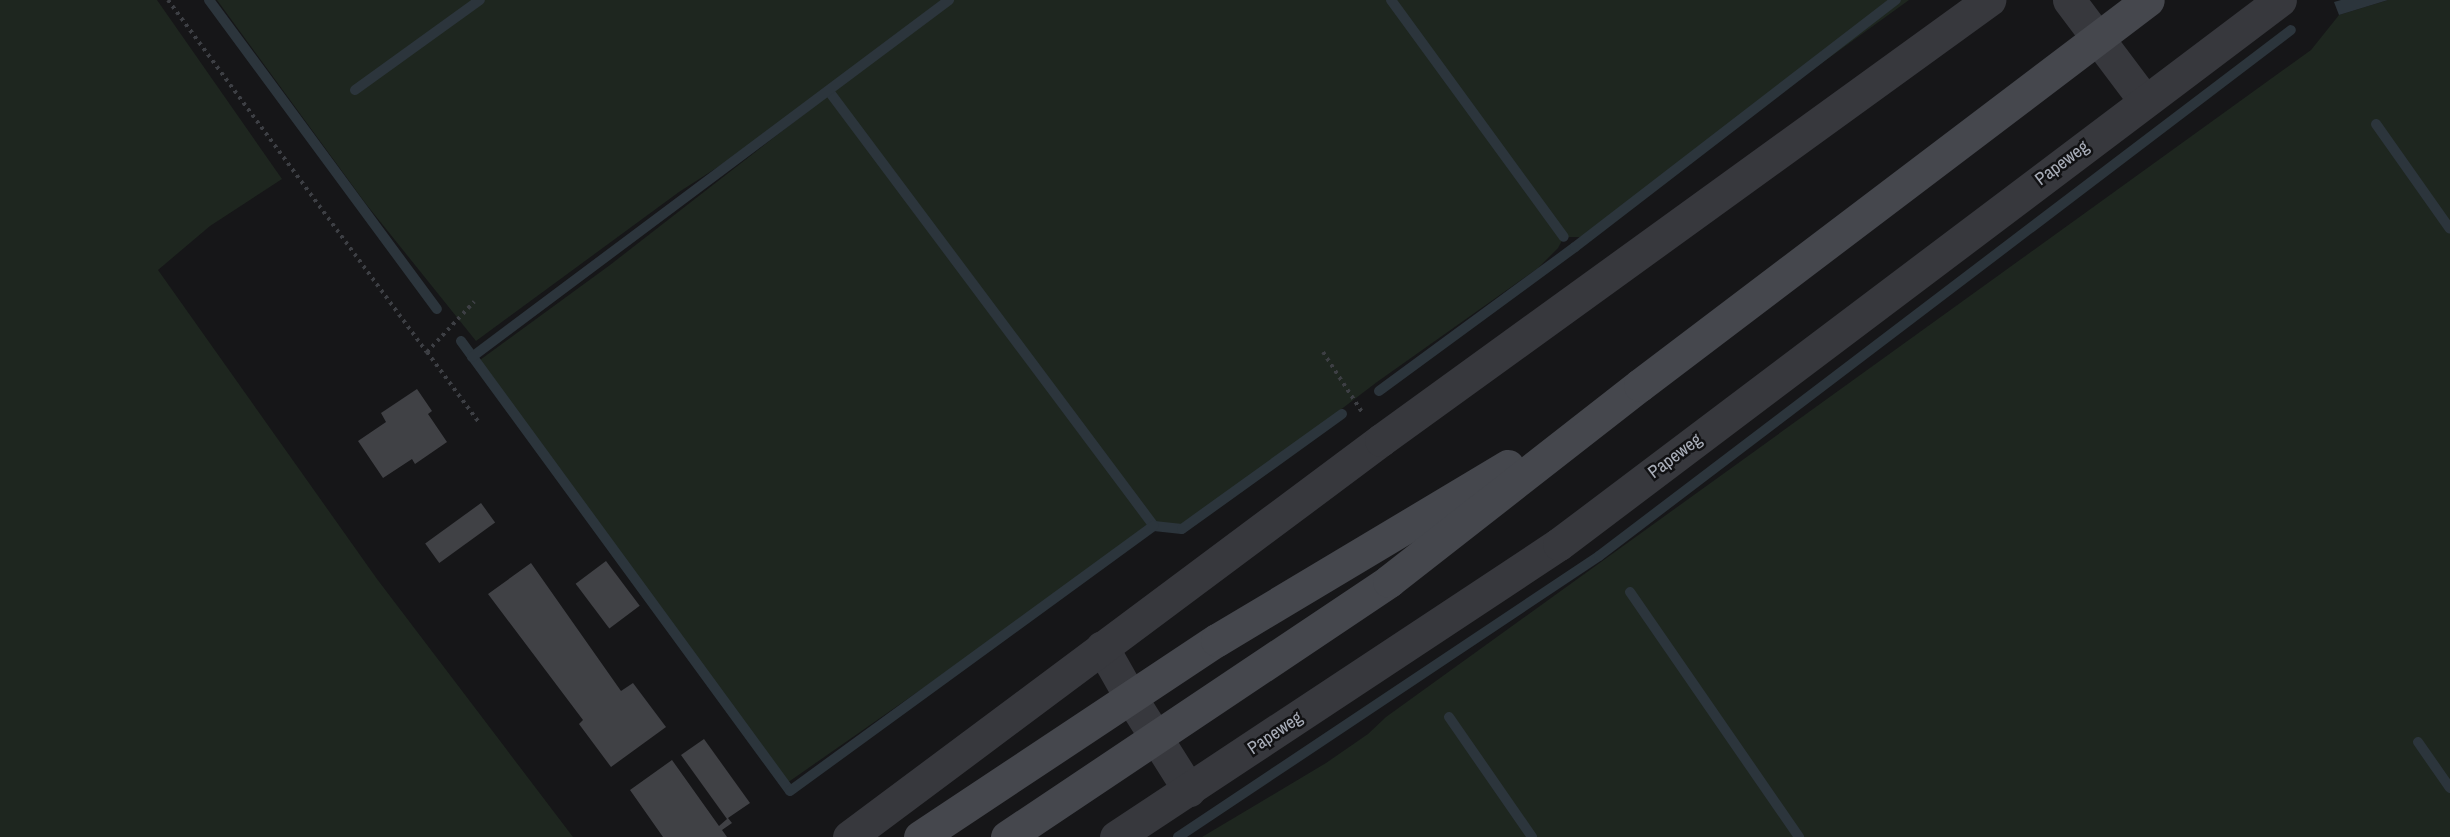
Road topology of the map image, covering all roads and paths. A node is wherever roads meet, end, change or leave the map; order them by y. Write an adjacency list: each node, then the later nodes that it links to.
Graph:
1 (168, 0): 9 (path)
2 (1989, 0): 13 (street)
3 (2069, 0): 6 (street)
4 (2148, 0): 6 (main road)
5 (2280, 0): 7 (street, Papeweg)
6 (2097, 38): 7 (street); 11 (main road)
7 (2144, 100): 17 (street, Papeweg)
8 (474, 302): 9 (path)
9 (427, 352): 12 (path)
10 (1323, 352): 13 (path)
11 (1640, 385): 15 (main road); 16 (main road)
12 (480, 424)
13 (1381, 440): 14 (street)
14 (1102, 647): 15 (street); 18 (street)
15 (1131, 698): 16 (street); 19 (main road)
16 (1156, 739): 17 (street); 20 (main road)
17 (1189, 790): 21 (street, Papeweg)
18 (849, 837)
19 (920, 837)
20 (1007, 837)
21 (1116, 837)

